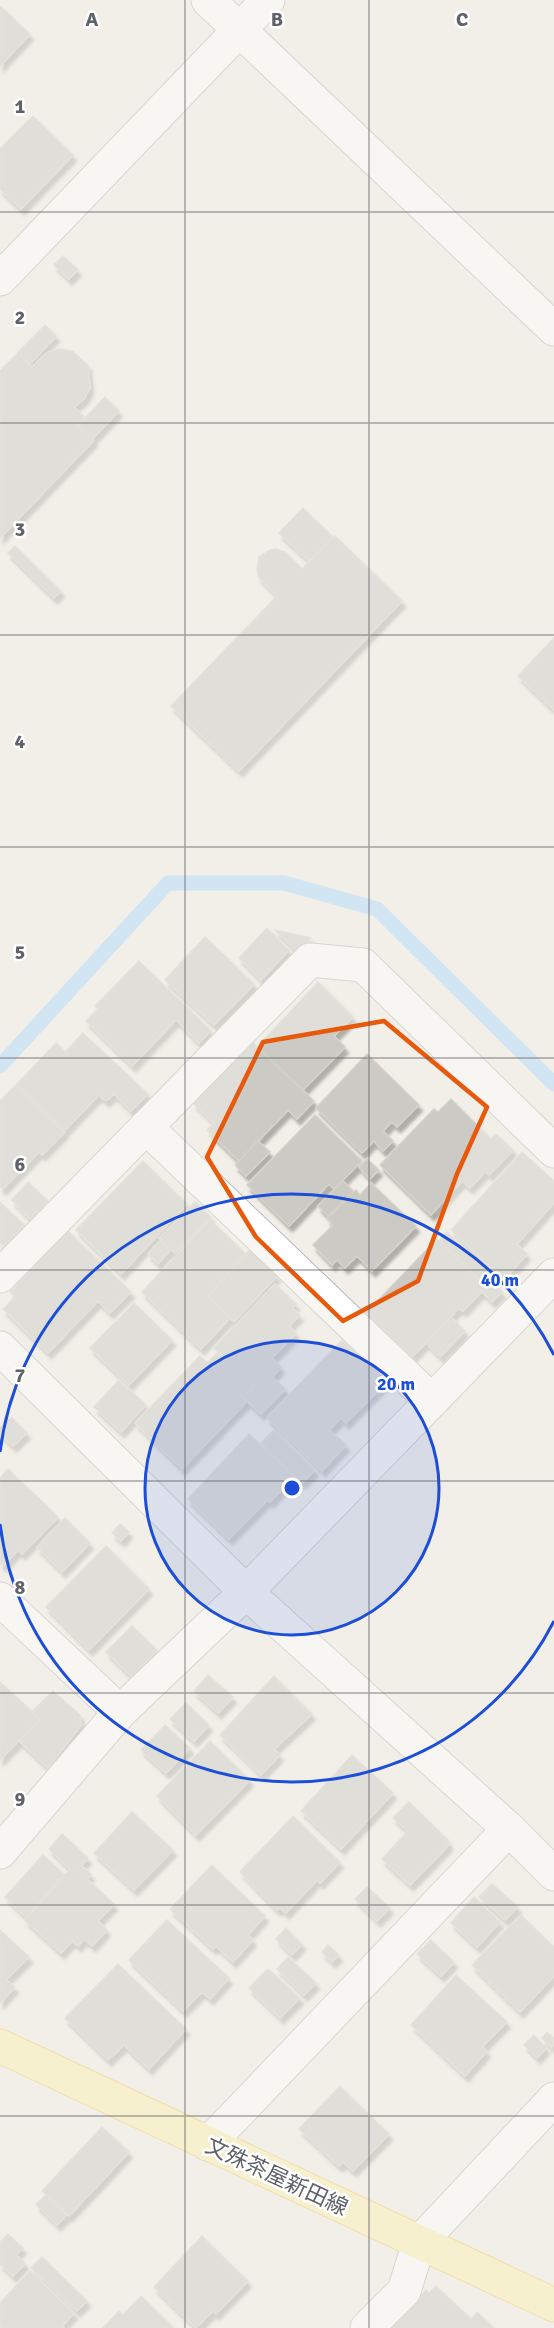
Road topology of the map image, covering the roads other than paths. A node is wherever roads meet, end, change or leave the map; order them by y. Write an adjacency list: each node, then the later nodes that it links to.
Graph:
1 (208, 0): 3 (street)
2 (268, 0): 3 (street)
3 (240, 30): 4 (street); 5 (street)
4 (0, 279)
5 (554, 329)
6 (146, 1127): 7 (street); 9 (street); 11 (street)
7 (554, 1151)
8 (554, 1275): 11 (street)
9 (0, 1276)
10 (0, 1348): 12 (street)
11 (432, 1401): 12 (street)
12 (246, 1592): 14 (street); 15 (street)
13 (0, 1599): 14 (street)
14 (120, 1712): 16 (street)
15 (509, 1829): 17 (street); 20 (street)
16 (0, 1852)
17 (554, 1874)
18 (0, 2046): 20 (main road, 文殊茶屋新田線)
19 (554, 2099): 21 (street)
20 (208, 2144): 21 (main road, 文殊茶屋新田線)
21 (419, 2244): 22 (main road, 文殊茶屋新田線); 23 (street)
22 (554, 2305)
23 (368, 2328)

